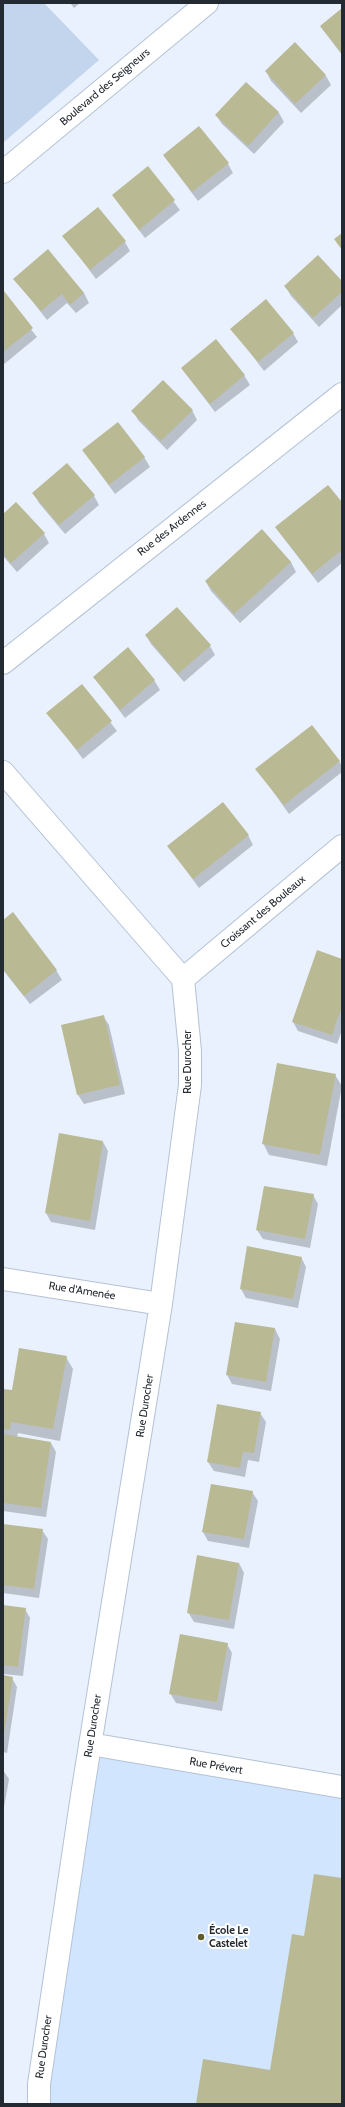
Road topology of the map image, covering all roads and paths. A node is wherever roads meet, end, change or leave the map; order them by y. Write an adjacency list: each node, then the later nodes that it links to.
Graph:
1 (207, 3): 2 (street, Boulevard des Seigneurs)
2 (3, 172)
3 (342, 394): 4 (street, Rue des Ardennes)
4 (3, 663)
5 (3, 772): 7 (street)
6 (342, 846): 7 (street, Croissant des Bouleaux)
7 (183, 979): 9 (street, Rue Durocher)
8 (3, 1279): 9 (street, Rue d'Amenée)
9 (161, 1304): 10 (street, Rue Durocher)
10 (90, 1744): 11 (street, Rue Prévert); 12 (street, Rue Durocher)
11 (342, 1787)
12 (39, 2104)

